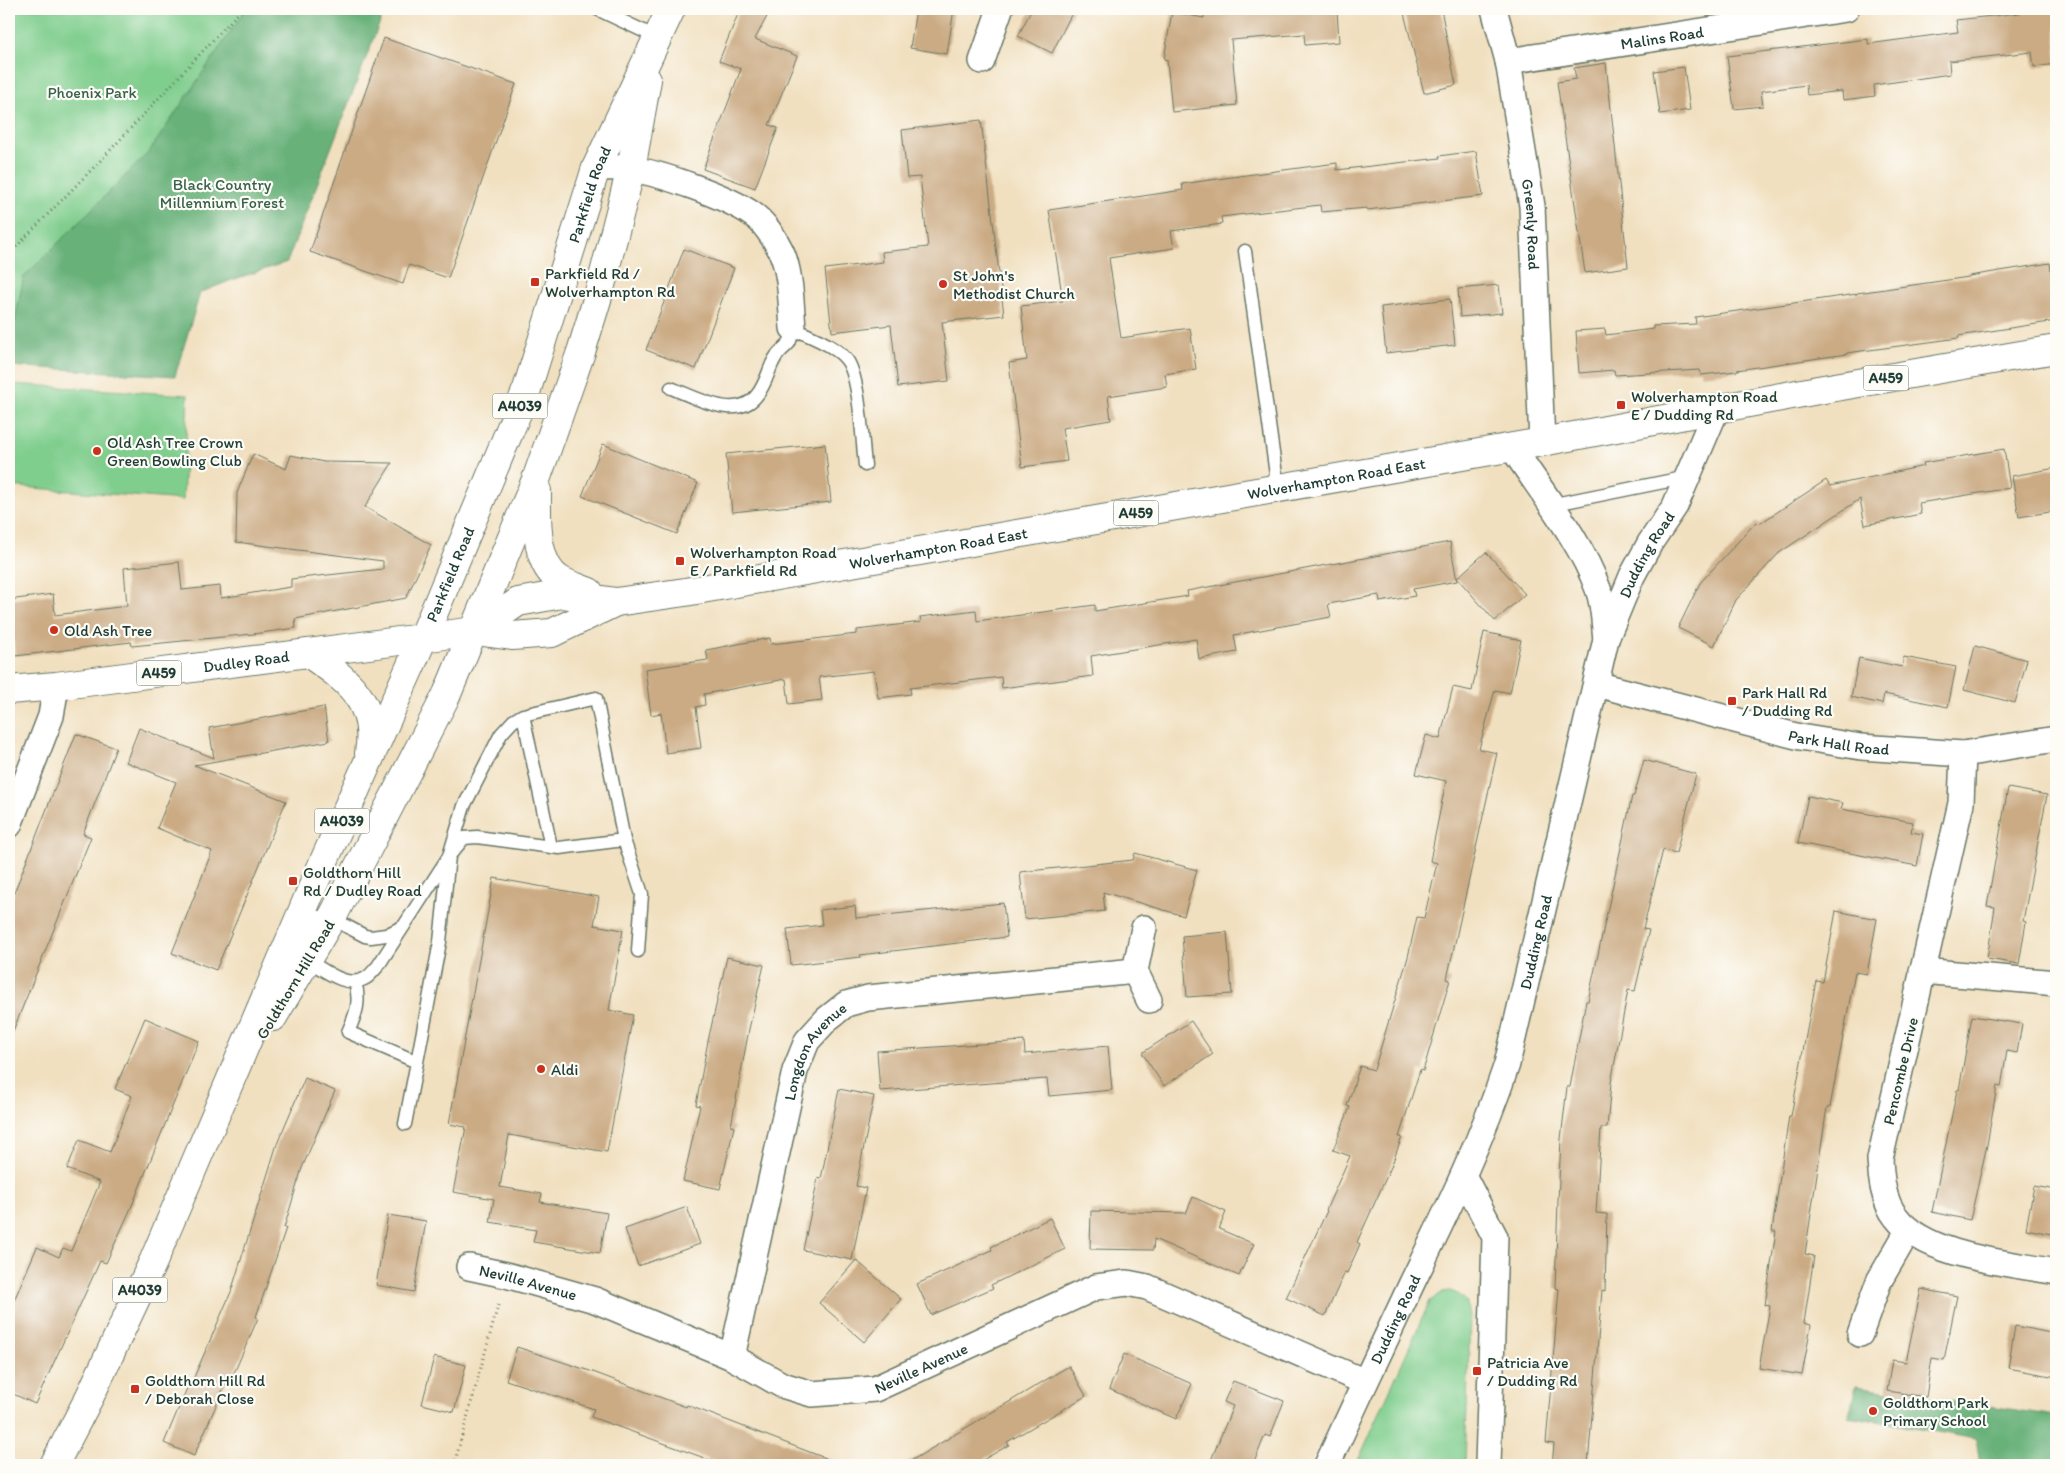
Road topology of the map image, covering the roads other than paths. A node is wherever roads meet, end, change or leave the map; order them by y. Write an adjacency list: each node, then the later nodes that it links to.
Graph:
1 (597, 9): 6 (lane)
2 (671, 9): 6 (main road, Parkfield Road / A4039)
3 (1000, 9): 7 (street)
4 (1494, 9): 8 (street, Greenly Road)
5 (1846, 9): 8 (street, Malins Road)
6 (656, 37): 9 (main road, Parkfield Road / A4039); 10 (main road, Parkfield Road / A4039)
7 (982, 61)
8 (1508, 61): 16 (street, Greenly Road)
9 (596, 168): 10 (street); 25 (main road, Parkfield Road / A4039)
10 (631, 169): 12 (street); 19 (main road, Parkfield Road / A4039)
11 (1246, 251): 21 (lane)
12 (793, 328): 14 (lane); 18 (lane)
13 (2056, 349): 15 (main road, Wolverhampton Road East / A459)
14 (671, 388)
15 (1716, 410): 16 (main road, Wolverhampton Road East / A459); 20 (street, Dudding Road)
16 (1542, 442): 17 (main road, Wolverhampton Road East / A459)
17 (1512, 447): 21 (main road, Wolverhampton Road East / A459); 22 (street)
18 (865, 465)
19 (537, 477): 23 (main road); 24 (main road, Parkfield Road / A4039)
20 (1688, 477): 22 (lane); 26 (street, Dudding Road)
21 (1278, 489): 23 (main road, Wolverhampton Road East / A459)
22 (1550, 505): 26 (street)
23 (616, 602): 24 (main road, Wolverhampton Road East / A459); 24 (main road, Wolverhampton Road East / A459)
24 (475, 630): 25 (main road, Wolverhampton Road East / A459); 39 (main road, Goldthorn Hill Road / A4039)
25 (424, 636): 27 (main road, Dudley Road / A459); 34 (main road, Goldthorn Hill Road / A4039)
26 (1606, 639): 28 (street, Dudding Road)
27 (308, 653): 29 (main road, Dudley Road / A459); 34 (main road)
28 (1596, 684): 33 (street, Park Hall Road); 53 (street, Dudding Road)
29 (56, 686): 30 (main road, Dudley Road / A459); 35 (street)
30 (9, 690)
31 (523, 714): 36 (lane); 37 (lane); 38 (lane)
32 (2056, 738): 33 (street, Park Hall Road)
33 (1963, 754): 45 (street, Pencombe Drive)
34 (368, 764): 48 (main road, Goldthorn Hill Road / A4039)
35 (9, 825)
36 (624, 840): 37 (lane); 42 (lane)
37 (551, 847): 38 (lane)
38 (449, 856): 40 (lane); 50 (lane)
39 (332, 918): 40 (lane); 43 (main road, Goldthorn Hill Road / A4039); 48 (lane)
40 (404, 926): 46 (lane)
41 (1144, 928): 44 (street)
42 (638, 951)
43 (307, 960): 46 (lane); 51 (main road, Goldthorn Hill Road / A4039)
44 (1135, 970): 49 (street); 58 (street, Longdon Avenue)
45 (1922, 971): 47 (street); 54 (street, Pencombe Drive)
46 (355, 982): 50 (lane)
47 (2056, 983)
48 (269, 988): 51 (main road, Goldthorn Hill Road / A4039)
49 (1149, 1000)
50 (417, 1062): 52 (lane)
51 (218, 1110): 60 (main road, Goldthorn Hill Road / A4039)
52 (405, 1124)
53 (1464, 1178): 59 (street, Dudding Road); 62 (street)
54 (1908, 1230): 56 (street, Pencombe Drive); 57 (street)
55 (469, 1267): 58 (street, Neville Avenue)
56 (2056, 1272)
57 (1860, 1334)
58 (732, 1357): 59 (street, Neville Avenue)
59 (1365, 1382): 61 (street, Dudding Road)
60 (54, 1465)
61 (1327, 1465)
62 (1488, 1465)

